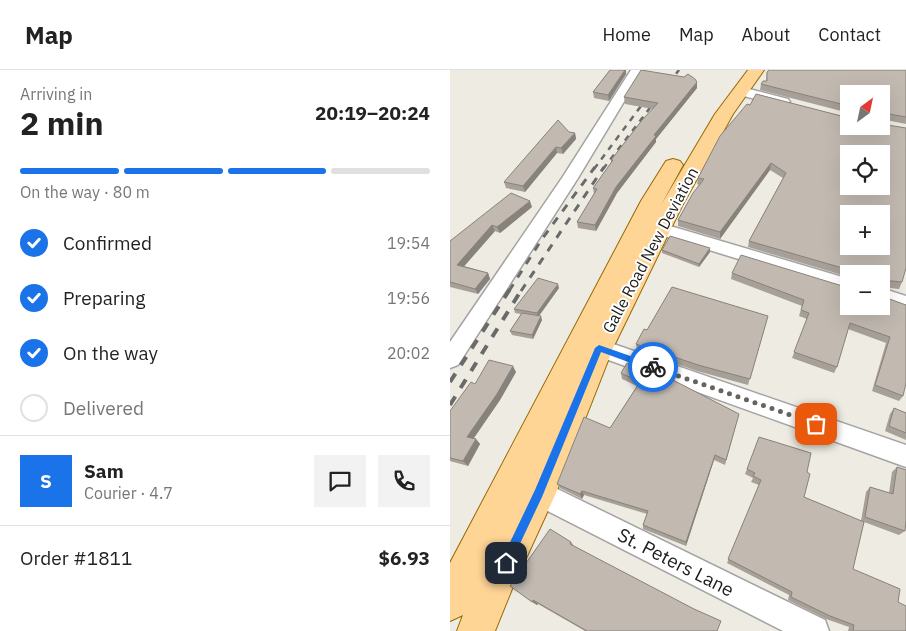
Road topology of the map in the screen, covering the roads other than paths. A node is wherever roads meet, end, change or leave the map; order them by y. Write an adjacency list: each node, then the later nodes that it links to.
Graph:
1 (637, 70): 9 (street)
2 (745, 77): 3 (street); 4 (main road, Galle Road New Deviation); 12 (main road, Galle Road New Deviation)
3 (796, 106)
4 (660, 229): 5 (street); 8 (main road, Galle Road New Deviation)
5 (840, 283)
6 (890, 298): 7 (street)
7 (906, 303)
8 (599, 348): 10 (street); 11 (main road, Galle Road New Deviation)
9 (450, 359)
10 (906, 456)
11 (539, 493): 13 (main road, Galle Road New Deviation); 14 (street, St. Peters Lane)
12 (450, 602)
13 (476, 631)
14 (814, 631)

